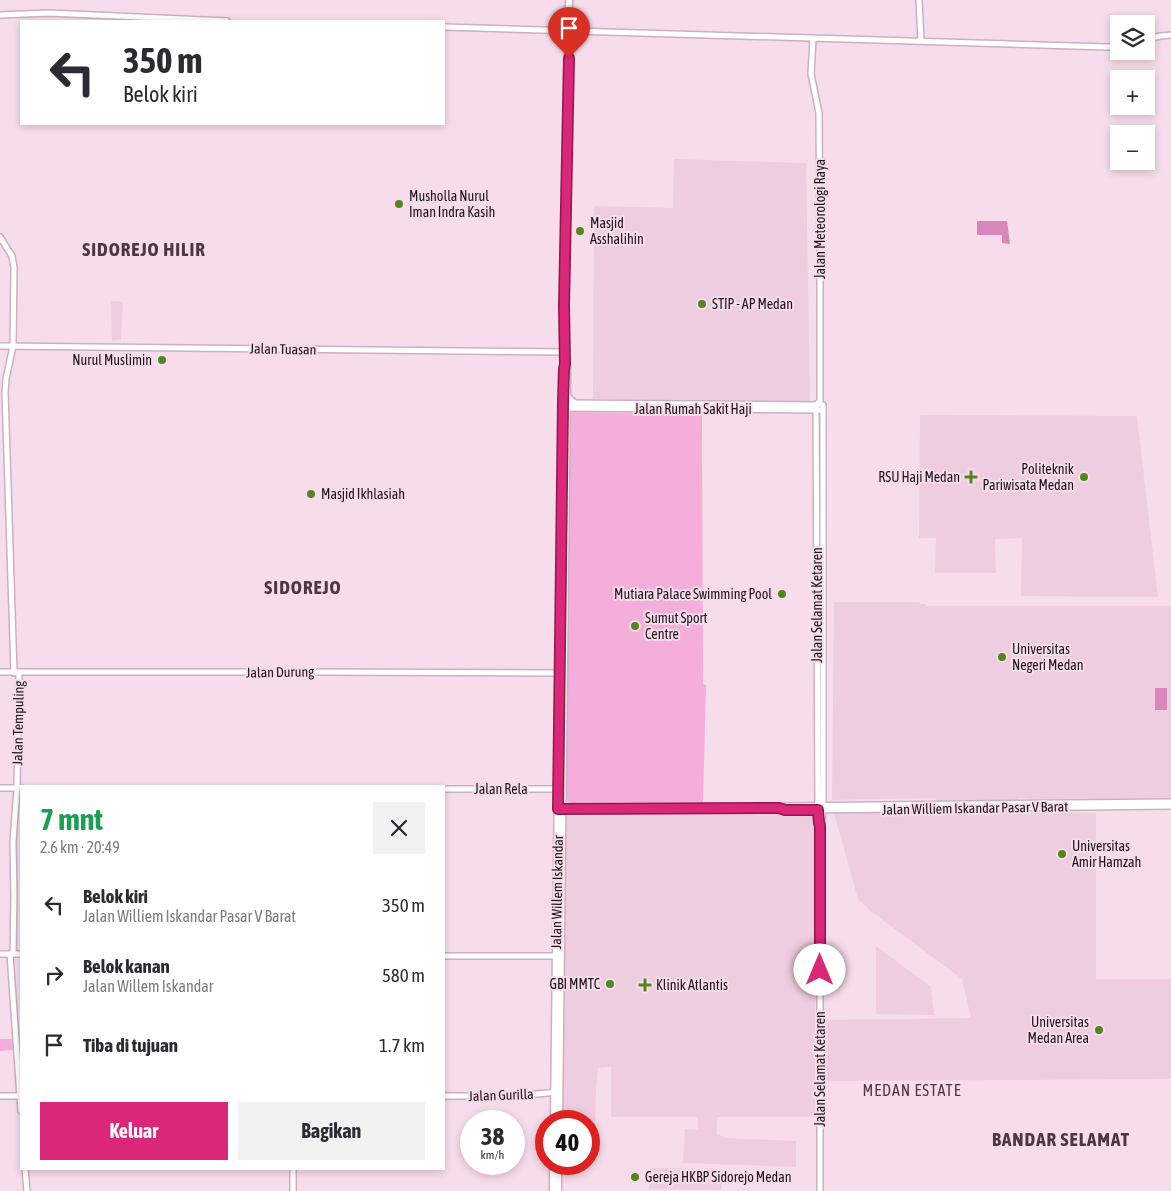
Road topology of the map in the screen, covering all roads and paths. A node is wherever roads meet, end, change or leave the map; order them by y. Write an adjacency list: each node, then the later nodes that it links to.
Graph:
1 (569, 0): 7 (highway, Jalan Willem Iskandar)
2 (919, 0): 11 (street)
3 (0, 15): 4 (street)
4 (207, 20)
5 (445, 27): 6 (street)
6 (561, 31): 7 (highway)
7 (569, 35): 9 (street); 16 (highway, Jalan Willem Iskandar)
8 (1171, 36): 10 (street)
9 (813, 39): 11 (street); 18 (street, Jalan Meteorologi Raya)
10 (1155, 39)
11 (921, 41): 12 (street)
12 (1110, 47)
13 (0, 238): 15 (street, Jalan Tempuling)
14 (0, 346): 15 (street, Jalan Tuasan)
15 (14, 346): 16 (street, Jalan Tuasan); 23 (street, Jalan Tempuling)
16 (565, 352): 17 (highway, Jalan Willem Iskandar)
17 (568, 406): 18 (street, Jalan Rumah Sakit Haji); 24 (highway, Jalan Willem Iskandar); 25 (highway, Jalan Willem Iskandar)
18 (820, 406): 19 (street, Jalan Selamat Ketaren); 20 (street, Jalan Selamat Ketaren)
19 (817, 498): 20 (street); 21 (street, Jalan Selamat Ketaren)
20 (823, 498): 21 (street, Jalan Selamat Ketaren)
21 (820, 657): 26 (street, Jalan Selamat Ketaren)
22 (0, 672): 23 (street, Jalan Durung)
23 (17, 673): 24 (street, Jalan Durung); 28 (street, Jalan Tempuling)
24 (560, 673): 25 (highway, Jalan Willem Iskandar)
25 (562, 684): 30 (highway, Jalan Willem Iskandar); 36 (highway, Jalan Willem Iskandar)
26 (820, 750): 31 (street, Jalan Selamat Ketaren); 34 (street, Jalan Selamat Ketaren)
27 (0, 788): 28 (street)
28 (19, 788): 38 (street, Jalan Tempuling)
29 (445, 789): 30 (street, Jalan Rela)
30 (558, 789): 36 (highway, Jalan Willem Iskandar)
31 (823, 793): 33 (street); 34 (street, Jalan Selamat Ketaren)
32 (1171, 804): 35 (street, Jalan Williem Iskandar Pasar V Barat)
33 (836, 805): 34 (street, Jalan Williem Iskandar Pasar V Barat); 35 (street, Jalan Williem Iskandar Pasar V Barat)
34 (820, 807): 35 (street, Jalan Williem Iskandar Pasar V Barat); 36 (street, Jalan Williem Iskandar Pasar V Barat); 57 (street, Jalan Selamat Ketaren)
35 (900, 807)
36 (560, 809): 41 (highway, Jalan Willem Iskandar)
37 (0, 954): 38 (street)
38 (11, 954): 39 (street); 42 (street, Jalan Tempuling)
39 (20, 954)
40 (445, 956): 41 (street)
41 (558, 956): 43 (highway, Jalan Willem Iskandar)
42 (20, 1082)
43 (557, 1092): 46 (street, Jalan Gurilla); 47 (highway, Jalan Willem Iskandar); 48 (highway, Jalan Willem Iskandar)
44 (0, 1096): 45 (street)
45 (20, 1096)
46 (445, 1096)
47 (555, 1110)
48 (558, 1110)
49 (25, 1170): 53 (street)
50 (293, 1170): 54 (street)
51 (554, 1175): 55 (highway)
52 (558, 1175): 56 (highway)
53 (27, 1191)
54 (293, 1191)
55 (553, 1191)
56 (558, 1191)
57 (820, 1191)

